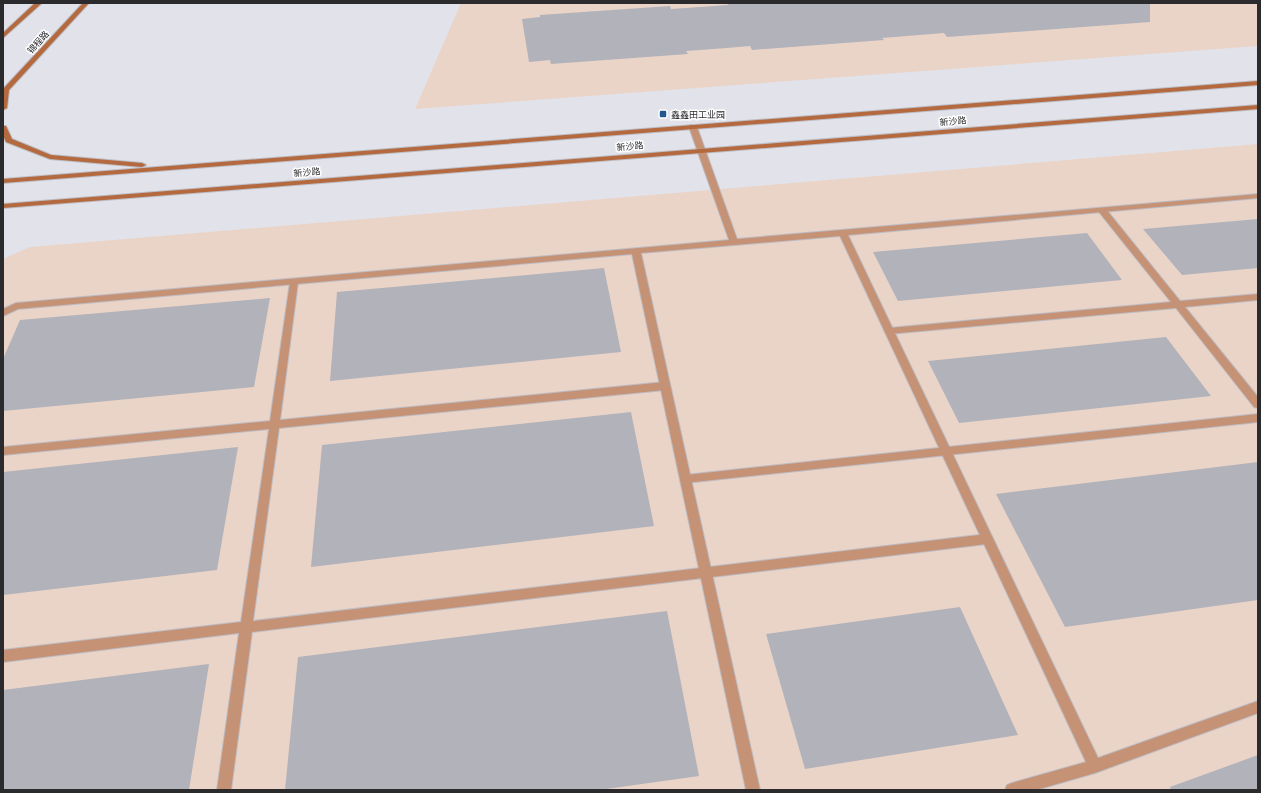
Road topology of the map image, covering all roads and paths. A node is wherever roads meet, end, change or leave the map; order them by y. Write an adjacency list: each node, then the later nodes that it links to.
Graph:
1 (39, 3): 3 (main road)
2 (86, 3): 5 (main road, 锦程路)
3 (3, 36)
4 (1258, 82): 8 (main road, 新沙路)
5 (5, 92): 7 (main road)
6 (1258, 107): 10 (main road, 新沙路)
7 (3, 108)
8 (693, 127): 10 (street); 11 (main road, 新沙路)
9 (3, 128): 11 (main road)
10 (701, 151): 14 (main road, 新沙路); 19 (street)
11 (174, 168): 12 (main road, 新沙路)
12 (3, 181)
13 (1258, 196): 17 (street)
14 (28, 204): 15 (main road, 新沙路); 16 (main road)
15 (3, 206)
16 (3, 210)
17 (1102, 210): 18 (street); 23 (street)
18 (843, 233): 19 (street); 25 (street)
19 (734, 243): 20 (street)
20 (636, 251): 21 (street); 26 (street)
21 (294, 282): 24 (street); 29 (street)
22 (1258, 297): 23 (street)
23 (1178, 304): 25 (street); 27 (street)
24 (3, 313)
25 (890, 331): 31 (street)
26 (665, 386): 29 (street); 32 (street)
27 (1258, 404)
28 (1258, 418): 31 (street)
29 (274, 424): 30 (street); 35 (street)
30 (3, 451)
31 (946, 451): 32 (street); 33 (street)
32 (685, 479): 34 (street)
33 (987, 539): 34 (street); 38 (street)
34 (705, 572): 35 (street); 40 (street)
35 (246, 627): 36 (street); 39 (street)
36 (3, 656)
37 (1258, 707): 38 (street)
38 (1095, 766): 41 (street)
39 (224, 790)
40 (752, 790)
41 (1012, 790)

